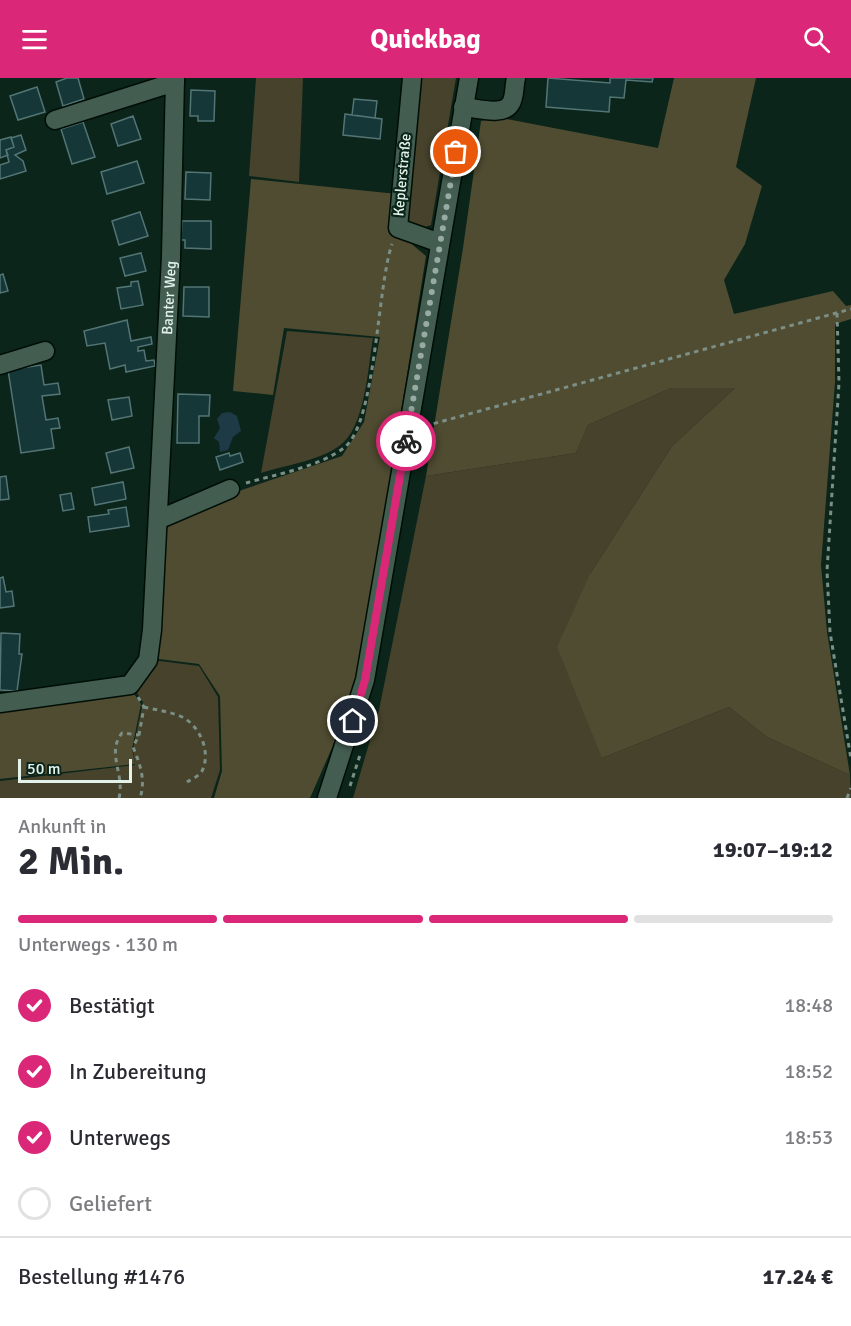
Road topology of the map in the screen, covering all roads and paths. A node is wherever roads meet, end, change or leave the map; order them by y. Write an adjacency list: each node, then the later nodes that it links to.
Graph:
1 (412, 78): 7 (street, Keplerstraße)
2 (468, 78): 5 (street)
3 (516, 78): 5 (street)
4 (175, 80): 6 (street); 15 (street, Banter Weg)
5 (463, 106): 8 (street)
6 (55, 120)
7 (398, 228): 8 (street, Keplerstraße); 14 (path)
8 (440, 243): 25 (street)
9 (851, 309): 10 (path)
10 (837, 313): 13 (path); 20 (path)
11 (45, 351): 12 (street)
12 (0, 365)
13 (422, 426)
14 (230, 489): 15 (street)
15 (159, 519): 16 (street, Banter Weg)
16 (130, 686): 17 (street); 18 (path)
17 (0, 703)
18 (144, 707): 19 (path); 21 (path)
19 (139, 735): 23 (path); 24 (path)
20 (851, 759)
21 (187, 782)
22 (851, 788): 26 (path)
23 (119, 798)
24 (140, 798)
25 (327, 798)
26 (847, 798)

